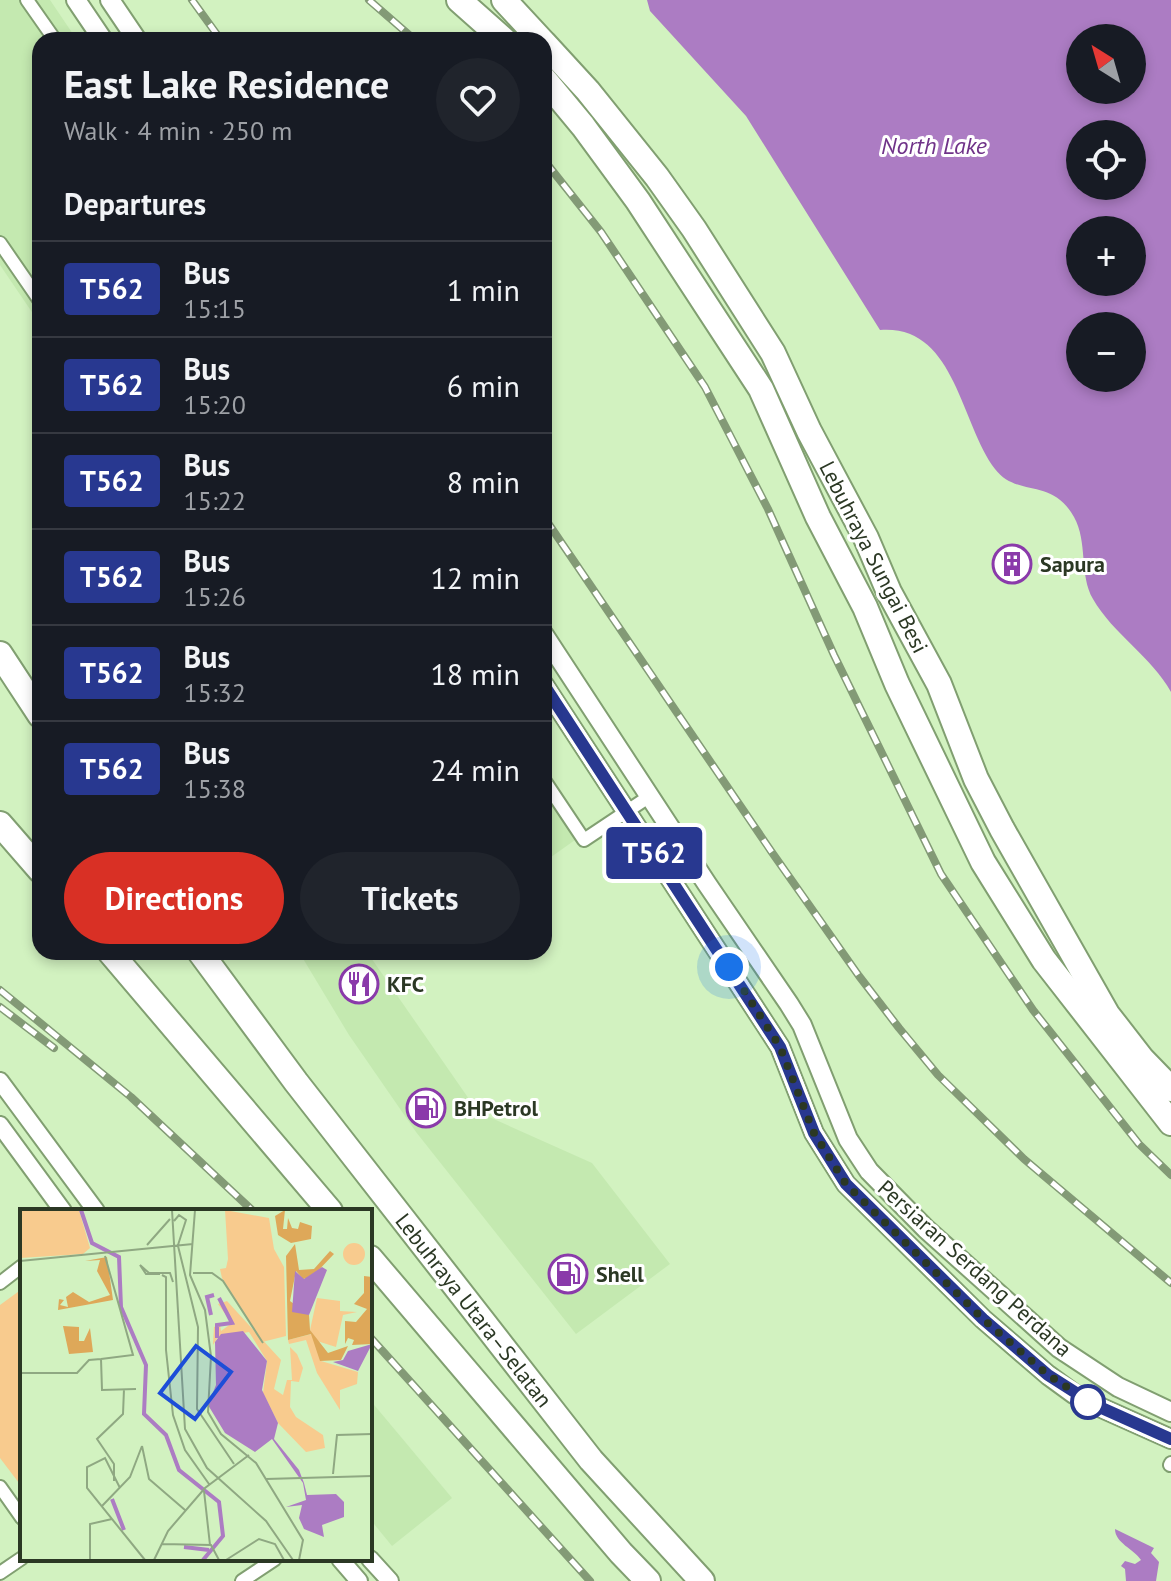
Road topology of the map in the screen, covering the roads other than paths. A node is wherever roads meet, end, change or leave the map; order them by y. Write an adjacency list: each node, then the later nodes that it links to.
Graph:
1 (27, 0): 6 (street)
2 (76, 0): 7 (main road)
3 (110, 0): 8 (main road)
4 (459, 0): 9 (highway)
5 (504, 0): 10 (highway, Lebuhraya Sungai Besi)
6 (49, 32)
7 (98, 32)
8 (132, 32)
9 (495, 32)
10 (533, 32)
11 (552, 53): 27 (highway, Lebuhraya Sungai Besi)
12 (552, 89): 28 (highway, Lebuhraya Sungai Besi)
13 (0, 243): 14 (street)
14 (32, 289)
15 (552, 647): 20 (main road, Persiaran Serdang Perdana)
16 (0, 654): 18 (highway)
17 (552, 697): 21 (main road, Persiaran Serdang Perdana)
18 (32, 703)
19 (552, 792): 21 (street)
20 (650, 796): 21 (street); 38 (main road, Persiaran Serdang Perdana)
21 (627, 811): 39 (main road, Persiaran Serdang Perdana)
22 (0, 824): 23 (highway)
23 (32, 861)
24 (117, 960): 34 (highway)
25 (206, 960): 51 (highway, Lebuhraya Utara–Selatan)
26 (0, 1081): 33 (street)
27 (1171, 1089)
28 (1171, 1123)
29 (0, 1125): 31 (street)
30 (0, 1142): 31 (street)
31 (36, 1176): 32 (street)
32 (61, 1209)
33 (95, 1209)
34 (328, 1209)
35 (372, 1260): 50 (highway, Lebuhraya Utara–Selatan)
36 (20, 1268): 37 (street)
37 (0, 1283)
38 (1171, 1412)
39 (1171, 1439)
40 (0, 1487): 41 (street)
41 (20, 1515)
42 (20, 1559): 46 (street)
43 (272, 1561): 47 (street)
44 (342, 1561): 48 (street)
45 (372, 1561): 49 (street)
46 (0, 1573)
47 (242, 1581)
48 (359, 1581)
49 (390, 1581)
50 (648, 1581)
51 (702, 1581)

